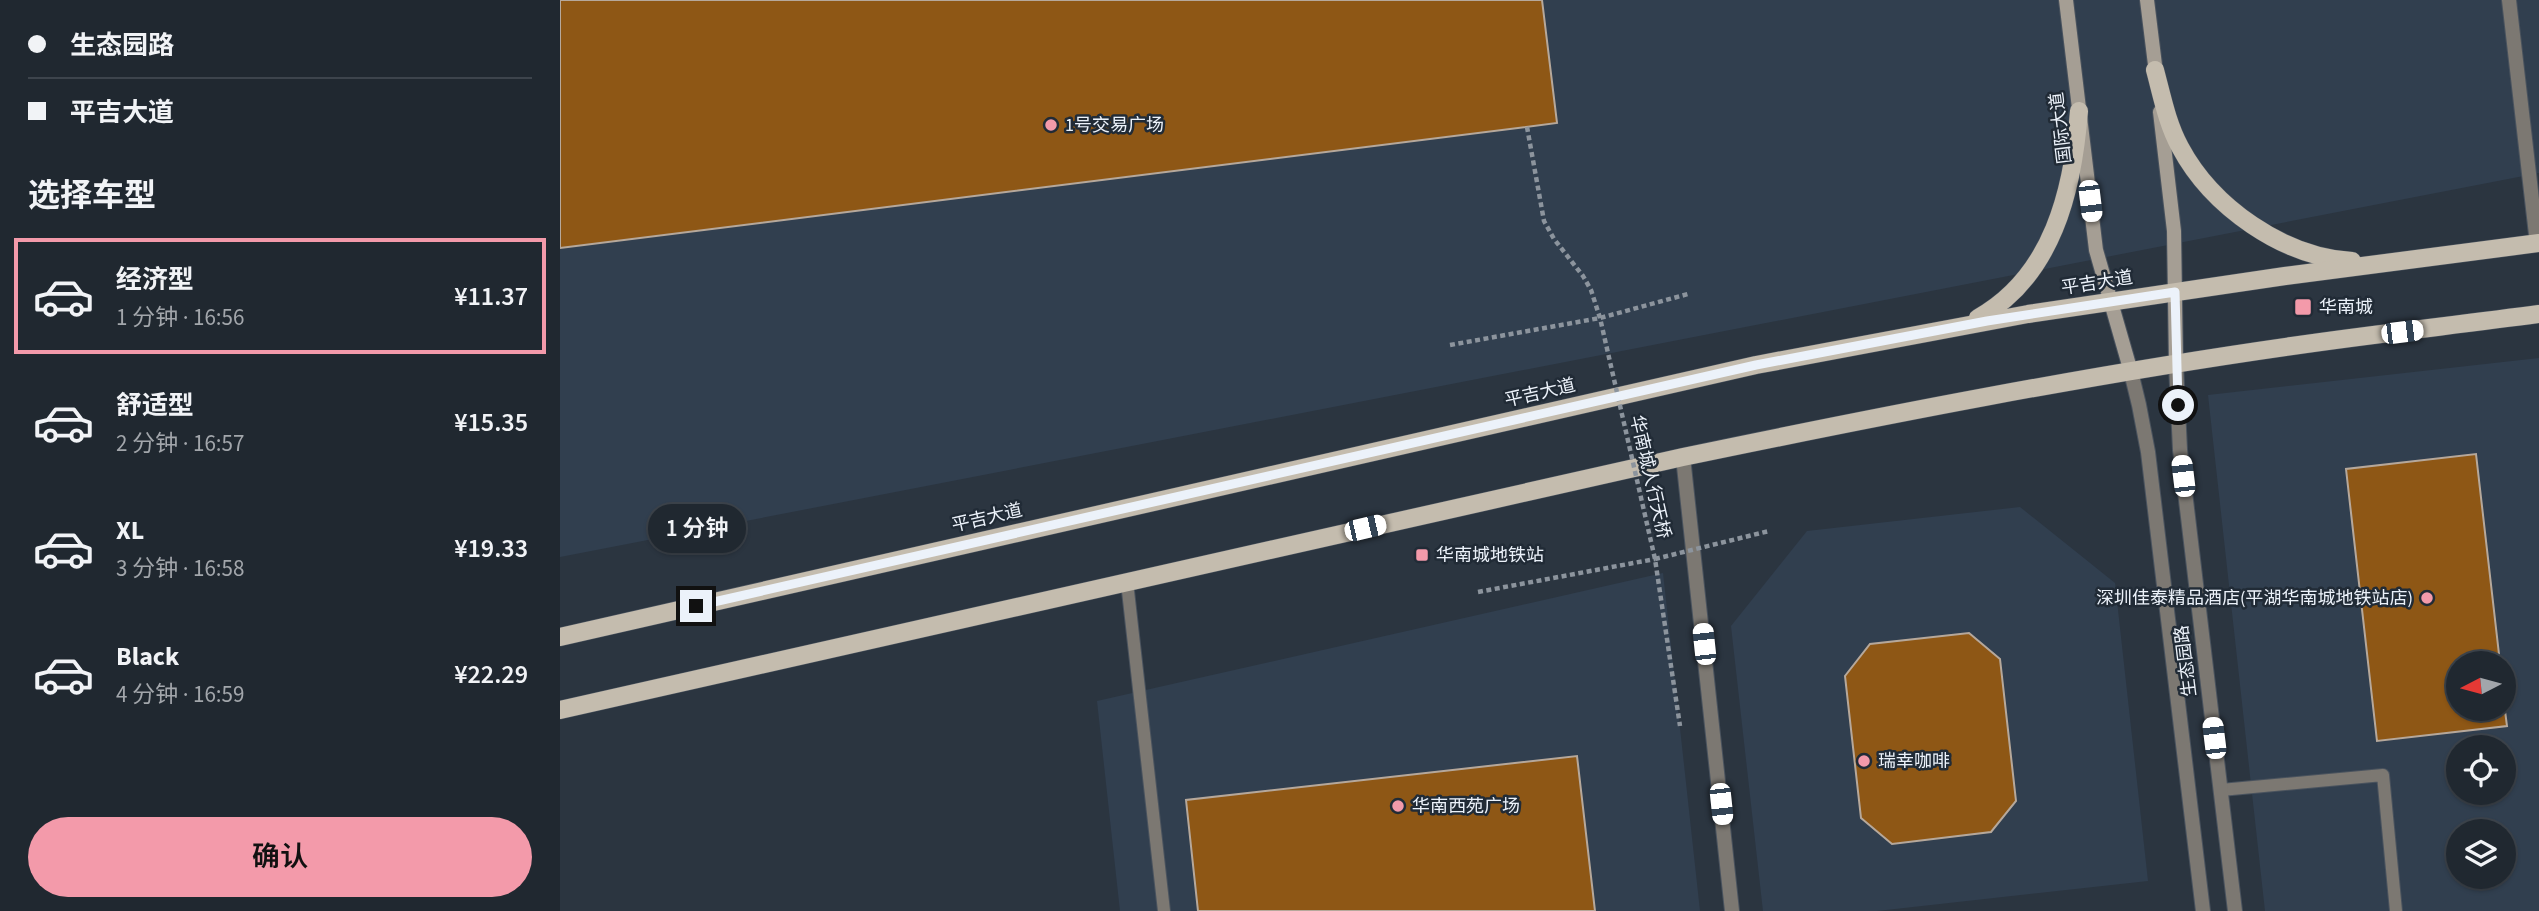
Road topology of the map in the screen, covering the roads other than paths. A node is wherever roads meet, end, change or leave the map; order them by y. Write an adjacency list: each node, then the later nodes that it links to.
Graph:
1 (2066, 0): 5 (street, 国际大道)
2 (2147, 0): 4 (street)
3 (2509, 0): 6 (street)
4 (2155, 70): 7 (main road); 8 (street)
5 (2079, 111): 9 (street, 国际大道); 11 (main road)
6 (2538, 243): 7 (main road, 平吉大道)
7 (2387, 263): 8 (main road, 平吉大道)
8 (2175, 292): 9 (main road, 平吉大道); 12 (street)
9 (2110, 302): 11 (main road, 平吉大道); 13 (street, 国际大道)
10 (2539, 314): 12 (main road)
11 (1966, 325): 16 (main road, 平吉大道)
12 (2176, 365): 13 (main road); 18 (street, 生态园路)
13 (2131, 372): 14 (main road); 21 (street, 生态园路)
14 (1684, 457): 15 (main road); 20 (street)
15 (1127, 582): 17 (main road); 19 (lane)
16 (560, 637)
17 (560, 710)
18 (2221, 790): 22 (street, 生态园路); 23 (lane)
19 (1164, 911)
20 (1732, 911)
21 (2203, 911)
22 (2235, 911)
23 (2396, 911)

